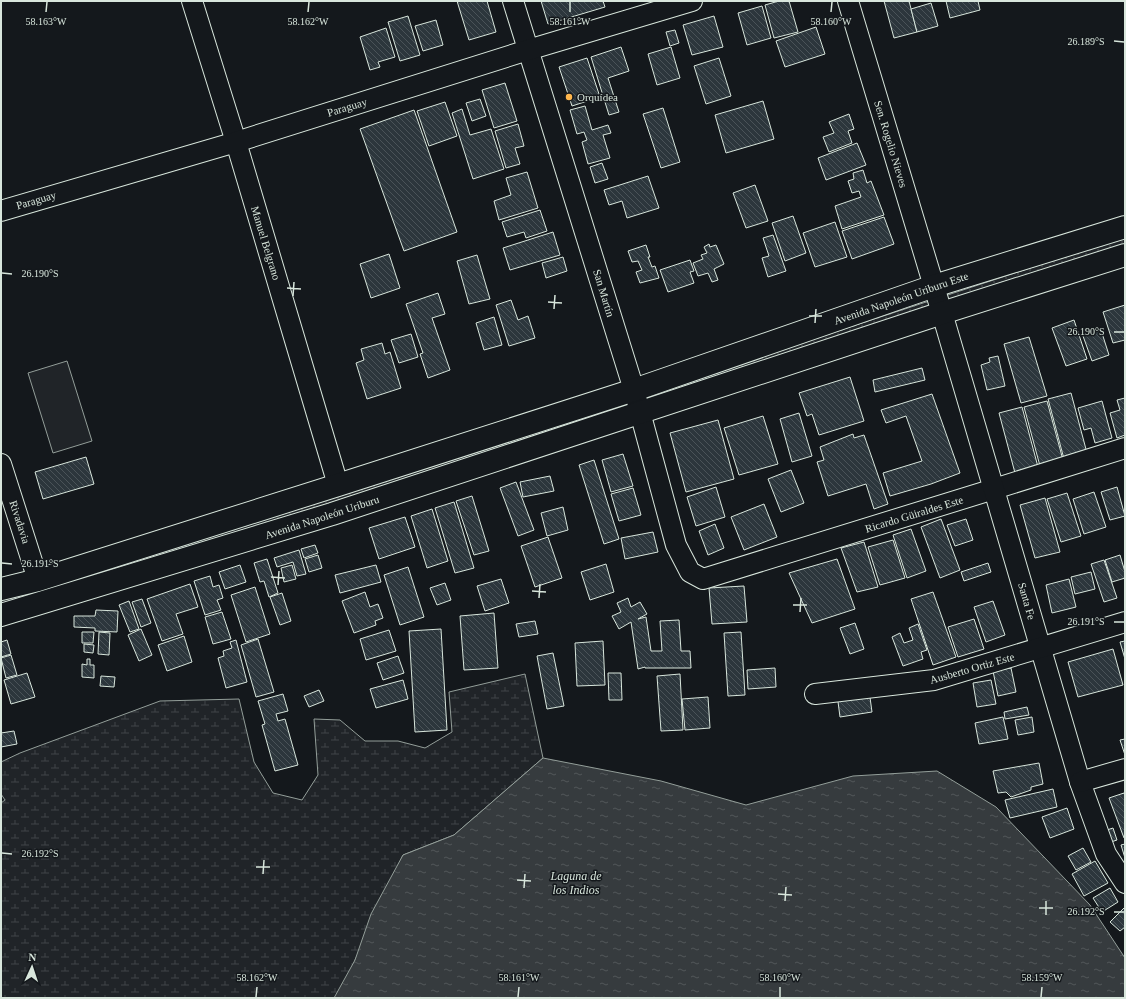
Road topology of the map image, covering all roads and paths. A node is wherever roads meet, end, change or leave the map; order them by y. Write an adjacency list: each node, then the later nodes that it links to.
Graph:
1 (192, 1): 6 (street, Manuel Belgrano)
2 (513, 1): 5 (street, San Martín)
3 (692, 1): 5 (street, Paraguay)
4 (848, 1): 10 (street, Sen. Rogelio Nieves)
5 (528, 50): 6 (street, Paraguay); 12 (street, San Martín)
6 (236, 142): 7 (street, Paraguay); 16 (street, Manuel Belgrano)
7 (1, 211)
8 (1125, 227): 10 (main road, Avenida Napoleón Uriburu Este)
9 (1125, 255): 11 (main road)
10 (934, 286): 11 (street, Sen. Rogelio Nieves); 12 (main road, Avenida Napoleón Uriburu Este)
11 (942, 313): 13 (main road); 17 (street, Santa Fe)
12 (634, 390): 13 (street, San Martín); 16 (main road)
13 (641, 413): 18 (street, San Martín); 21 (main road, Avenida Napoleón Uriburu)
14 (1125, 448): 17 (street, Ricardo Güiraldes Este)
15 (1, 464): 19 (street, Rivadavia)
16 (338, 486): 19 (main road)
17 (994, 489): 18 (street, Ricardo Güiraldes Este); 23 (street, Santa Fe)
18 (702, 579)
19 (38, 580): 20 (main road)
20 (1, 589)
21 (1, 615)
22 (1125, 622): 23 (street, Ausberto Ortiz Este)
23 (1041, 648): 24 (street, Ausberto Ortiz Este); 26 (street, Santa Fe)
24 (815, 694)
25 (1125, 769): 26 (street)
26 (1080, 782): 27 (street, Santa Fe)
27 (1125, 883)

